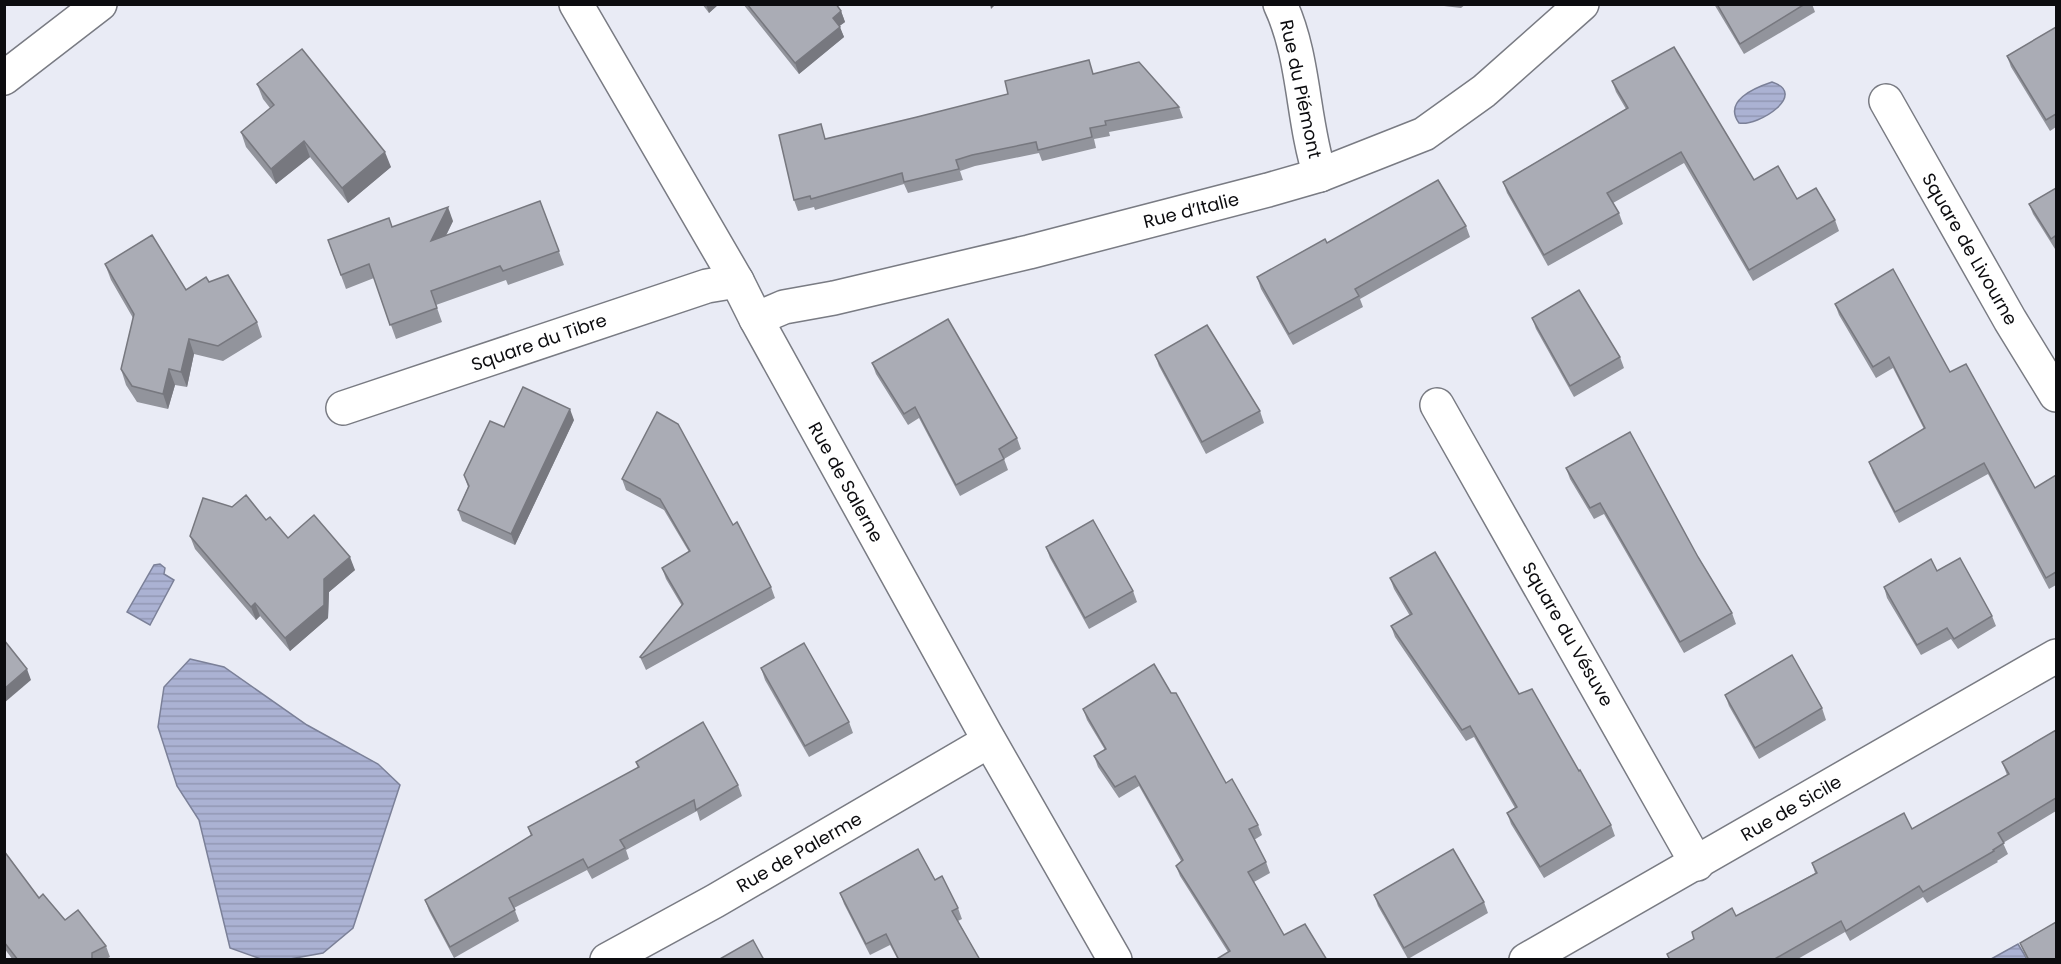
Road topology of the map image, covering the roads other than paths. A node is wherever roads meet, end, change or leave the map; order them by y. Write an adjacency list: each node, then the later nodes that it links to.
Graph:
1 (576, 4): 8 (street, Rue de Salerne)
2 (1280, 4): 7 (street, Rue du Piémont)
3 (1582, 4): 7 (street, Rue d’Italie)
4 (100, 5): 5 (street)
5 (4, 78)
6 (1886, 101): 10 (street, Square de Livourne)
7 (1320, 175): 9 (street, Rue d’Italie)
8 (736, 281): 9 (street, Rue de Salerne); 12 (street, Square du Tibre)
9 (756, 319): 14 (street, Rue de Salerne)
10 (2056, 395)
11 (1437, 405): 15 (street, Square du Vésuve)
12 (343, 408)
13 (2056, 656): 15 (street, Rue de Sicile)
14 (989, 741): 16 (street, Rue de Palerme); 17 (street, Rue de Salerne)
15 (1697, 864): 18 (street, Rue de Sicile)
16 (607, 960)
17 (1115, 960)
18 (1526, 960)

